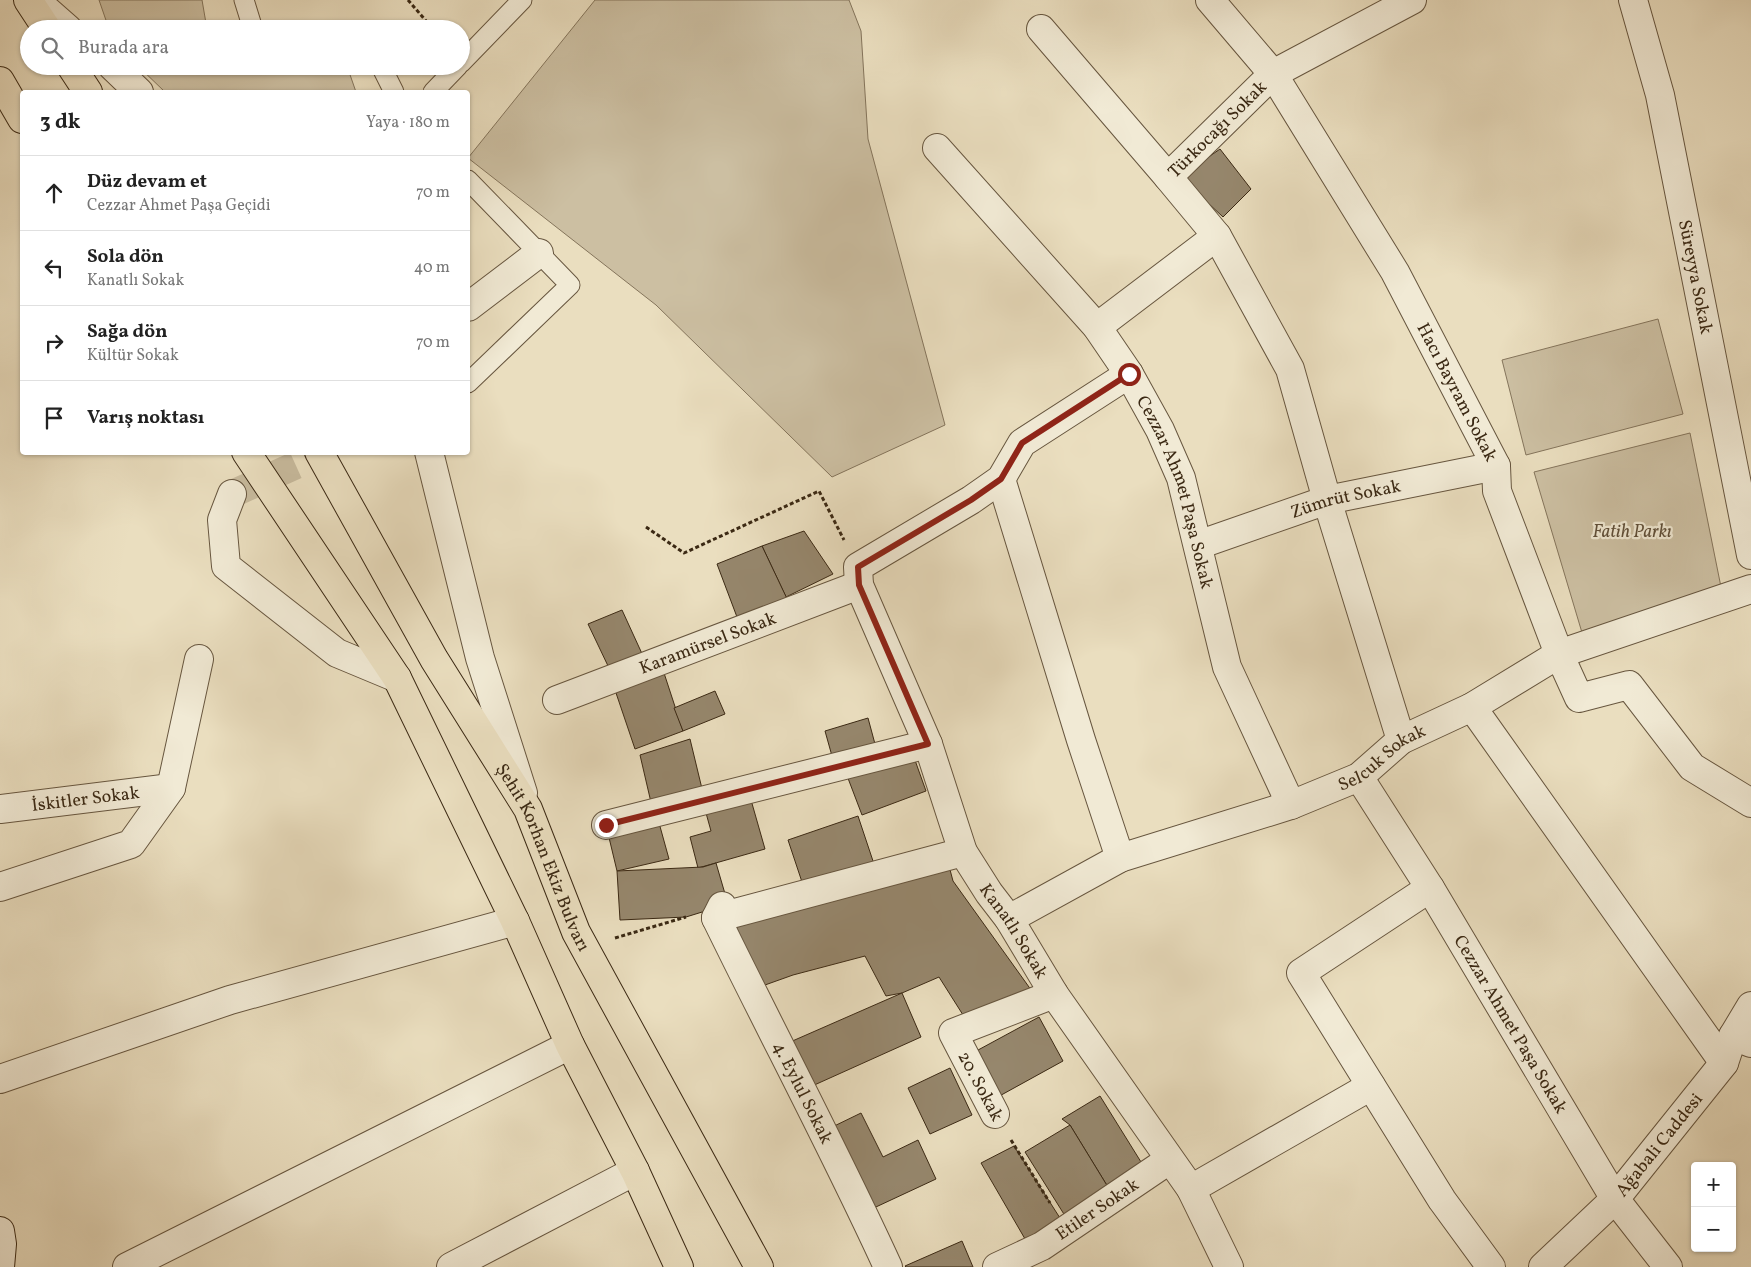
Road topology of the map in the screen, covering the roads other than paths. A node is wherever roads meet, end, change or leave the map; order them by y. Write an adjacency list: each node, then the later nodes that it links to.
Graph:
1 (28, 0): 8 (main road)
2 (34, 0): 9 (street)
3 (244, 0): 10 (lane)
4 (522, 0): 12 (lane)
5 (1210, 0): 13 (street, Hacı Bayram Sokak)
6 (1412, 0): 13 (street, Türkocağı Sokak)
7 (1633, 0): 45 (street, Süreyya Sokak)
8 (41, 20)
9 (57, 20)
10 (250, 20)
11 (1041, 29): 27 (street)
12 (470, 54)
13 (1273, 74): 27 (street, Türkocağı Sokak); 39 (street, Hacı Bayram Sokak)
14 (77, 75): 19 (main road)
15 (121, 75): 20 (street)
16 (386, 75): 21 (lane)
17 (449, 75): 22 (lane)
18 (0, 81): 24 (main road)
19 (87, 90)
20 (137, 90)
21 (393, 90)
22 (435, 90)
23 (0, 116): 25 (main road)
24 (20, 116)
25 (20, 137)
26 (937, 148): 32 (street, Cezzar Ahmet Paşa Sokak)
27 (1168, 178): 29 (street, Türkocağı Sokak)
28 (470, 182): 30 (lane)
29 (1217, 236): 32 (street); 43 (street, Türkocağı Sokak)
30 (539, 253): 31 (street); 34 (lane)
31 (470, 305)
32 (1097, 327): 33 (street, Cezzar Ahmet Paşa Sokak)
33 (1129, 374): 40 (street); 44 (street, Cezzar Ahmet Paşa Sokak)
34 (470, 381)
35 (248, 455): 50 (main road)
36 (321, 455): 60 (main road, Şehit Korhan Ekiz Bulvarı)
37 (411, 455): 41 (street)
38 (429, 455): 41 (street)
39 (1496, 466): 43 (street, Zümrüt Sokak); 48 (street, Hacı Bayram Sokak)
40 (1001, 479): 46 (street, Karamürsel Sokak); 63 (street)
41 (437, 486): 60 (street)
42 (232, 494): 50 (street)
43 (1327, 500): 44 (street, Zümrüt Sokak); 53 (street, Türkocağı Sokak)
44 (1198, 545): 58 (street, Cezzar Ahmet Paşa Sokak)
45 (1751, 555)
46 (858, 576): 51 (street, Karamürsel Sokak); 54 (street, Kanatlı Sokak)
47 (1751, 589): 48 (street, Selcuk Sokak)
48 (1559, 654): 52 (street, Selcuk Sokak); 57 (street, Hacı Bayram Sokak)
49 (199, 659): 56 (street)
50 (398, 678): 67 (main road)
51 (557, 700)
52 (1472, 707): 53 (street, Selcuk Sokak); 72 (street)
53 (1401, 740): 55 (street, Selcuk Sokak)
54 (928, 744): 61 (street); 62 (street, Kanatlı Sokak)
55 (1359, 777): 58 (street, Selcuk Sokak); 65 (street, Cezzar Ahmet Paşa Sokak)
56 (172, 788): 59 (street, İskitler Sokak); 64 (street)
57 (1751, 803)
58 (1290, 805): 63 (street, Selcuk Sokak)
59 (0, 809)
60 (528, 809): 83 (main road, Şehit Korhan Ekiz Bulvarı)
61 (606, 825)
62 (962, 852): 66 (street, Kanatlı Sokak); 84 (street, 4. Eylul Sokak)
63 (1120, 858): 66 (street, Selcuk Sokak)
64 (0, 887)
65 (1430, 888): 74 (street); 79 (street, Cezzar Ahmet Paşa Sokak)
66 (1009, 919): 68 (street, Kanatlı Sokak)
67 (515, 921): 71 (main road); 73 (street)
68 (1054, 994): 75 (street, 20. Sokak); 76 (street, Kanatlı Sokak)
69 (1751, 1006): 70 (street, Ağabali Caddesi)
70 (1742, 1039): 72 (street, Ağabali Caddesi)
71 (570, 1046): 77 (main road); 80 (street)
72 (1724, 1064): 79 (street, Ağabali Caddesi)
73 (0, 1079)
74 (1371, 1086): 78 (street); 87 (street)
75 (995, 1114)
76 (1169, 1160): 78 (street, Kanatlı Sokak); 85 (street, Etiler Sokak)
77 (635, 1171): 81 (street); 82 (main road)
78 (1191, 1190): 86 (street, Kanatlı Sokak)
79 (1615, 1199): 88 (street, Ağabali Caddesi); 89 (street, Cezzar Ahmet Paşa Sokak)
80 (127, 1267)
81 (451, 1267)
82 (679, 1267)
83 (759, 1267)
84 (888, 1267)
85 (997, 1267)
86 (1229, 1267)
87 (1491, 1267)
88 (1543, 1267)
89 (1668, 1267)

